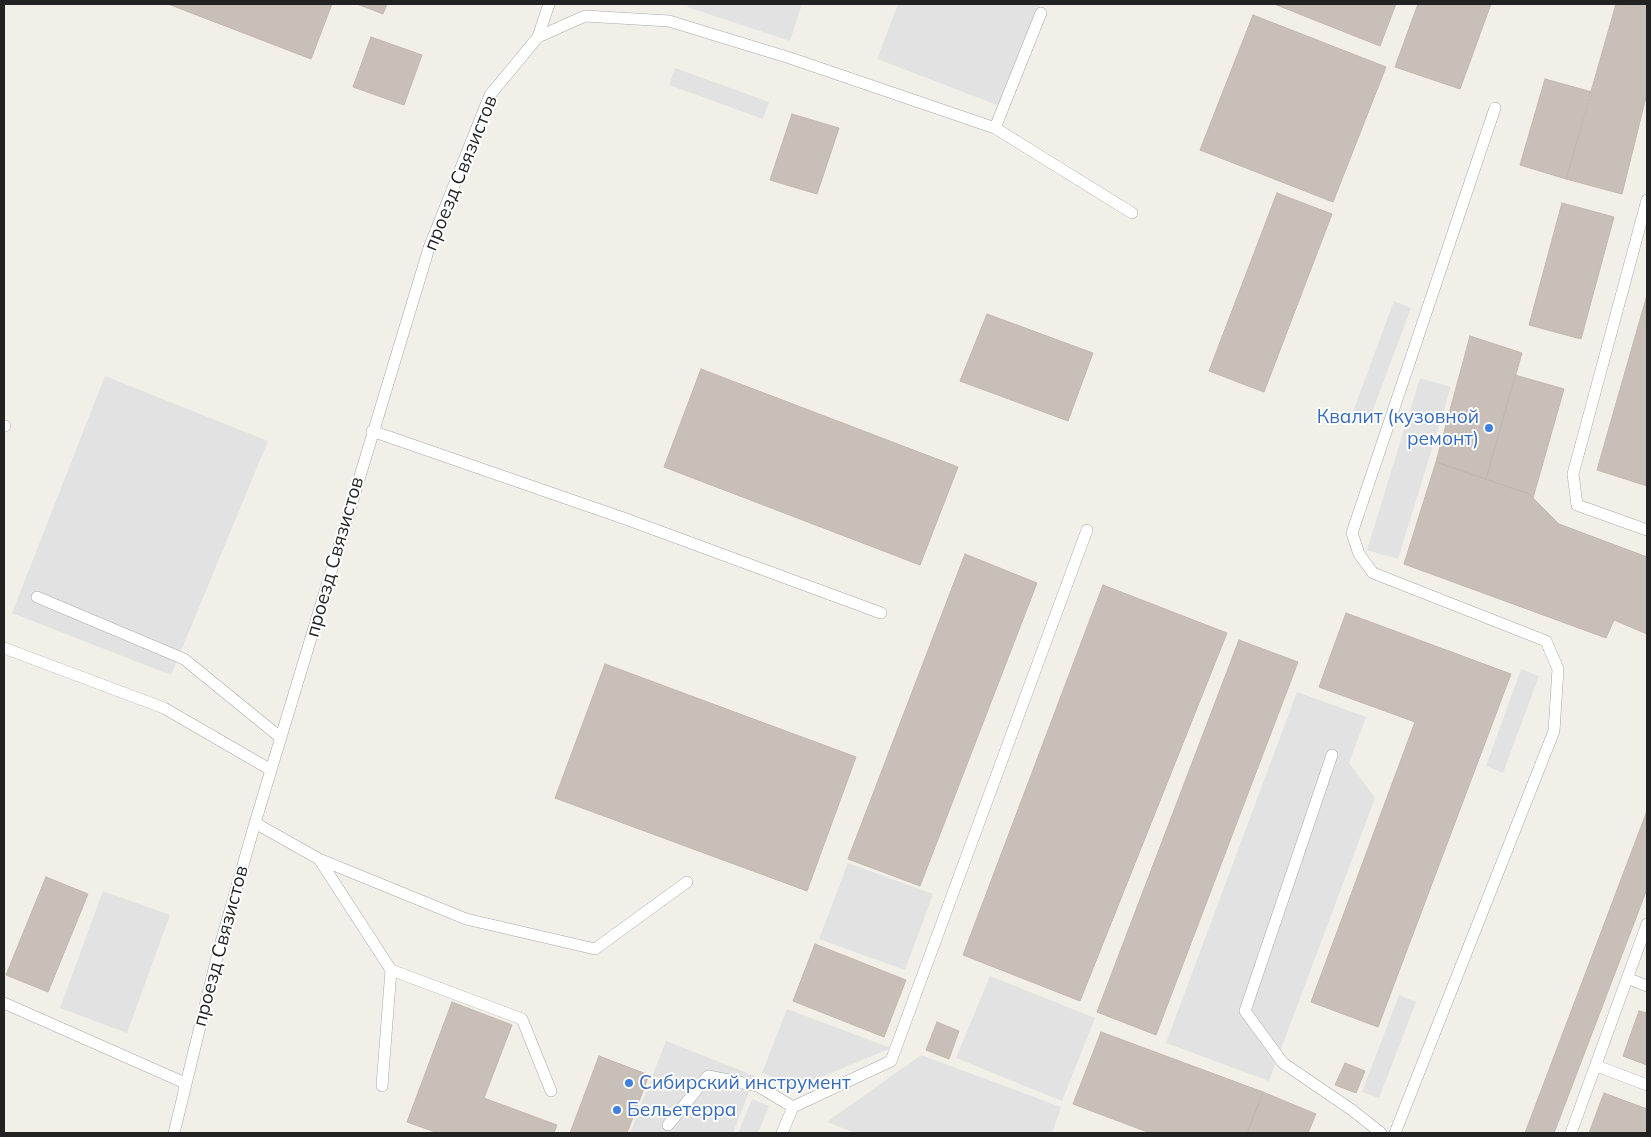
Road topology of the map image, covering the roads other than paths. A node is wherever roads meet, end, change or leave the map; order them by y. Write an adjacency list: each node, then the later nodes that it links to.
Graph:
1 (549, 4): 3 (lane, проезд Связистов)
2 (1041, 13): 5 (lane)
3 (538, 37): 5 (lane); 8 (lane, проезд Связистов)
4 (1495, 108): 35 (lane)
5 (995, 128): 7 (lane)
6 (1647, 200): 10 (lane)
7 (1132, 213)
8 (372, 431): 12 (lane); 14 (lane, проезд Связистов)
9 (1087, 530): 30 (lane)
10 (1647, 530)
11 (37, 597): 14 (lane)
12 (881, 612)
13 (4, 648): 16 (lane)
14 (281, 738): 16 (lane, проезд Связистов)
15 (1332, 755): 34 (lane)
16 (270, 770): 17 (lane, проезд Связистов)
17 (254, 822): 18 (lane); 26 (lane, проезд Связистов)
18 (319, 859): 19 (lane); 21 (lane)
19 (687, 882)
20 (1647, 924): 22 (lane)
21 (391, 970): 28 (lane); 29 (lane)
22 (1627, 978): 23 (lane); 25 (lane)
23 (1647, 986)
24 (4, 1003): 26 (lane)
25 (1597, 1066): 27 (lane); 36 (lane)
26 (185, 1083): 32 (lane, проезд Связистов)
27 (1647, 1085)
28 (382, 1086)
29 (551, 1091)
30 (793, 1107): 31 (lane); 33 (lane)
31 (668, 1125)
32 (174, 1133)
33 (782, 1133)
34 (1381, 1133)
35 (1395, 1133)
36 (1571, 1133)

